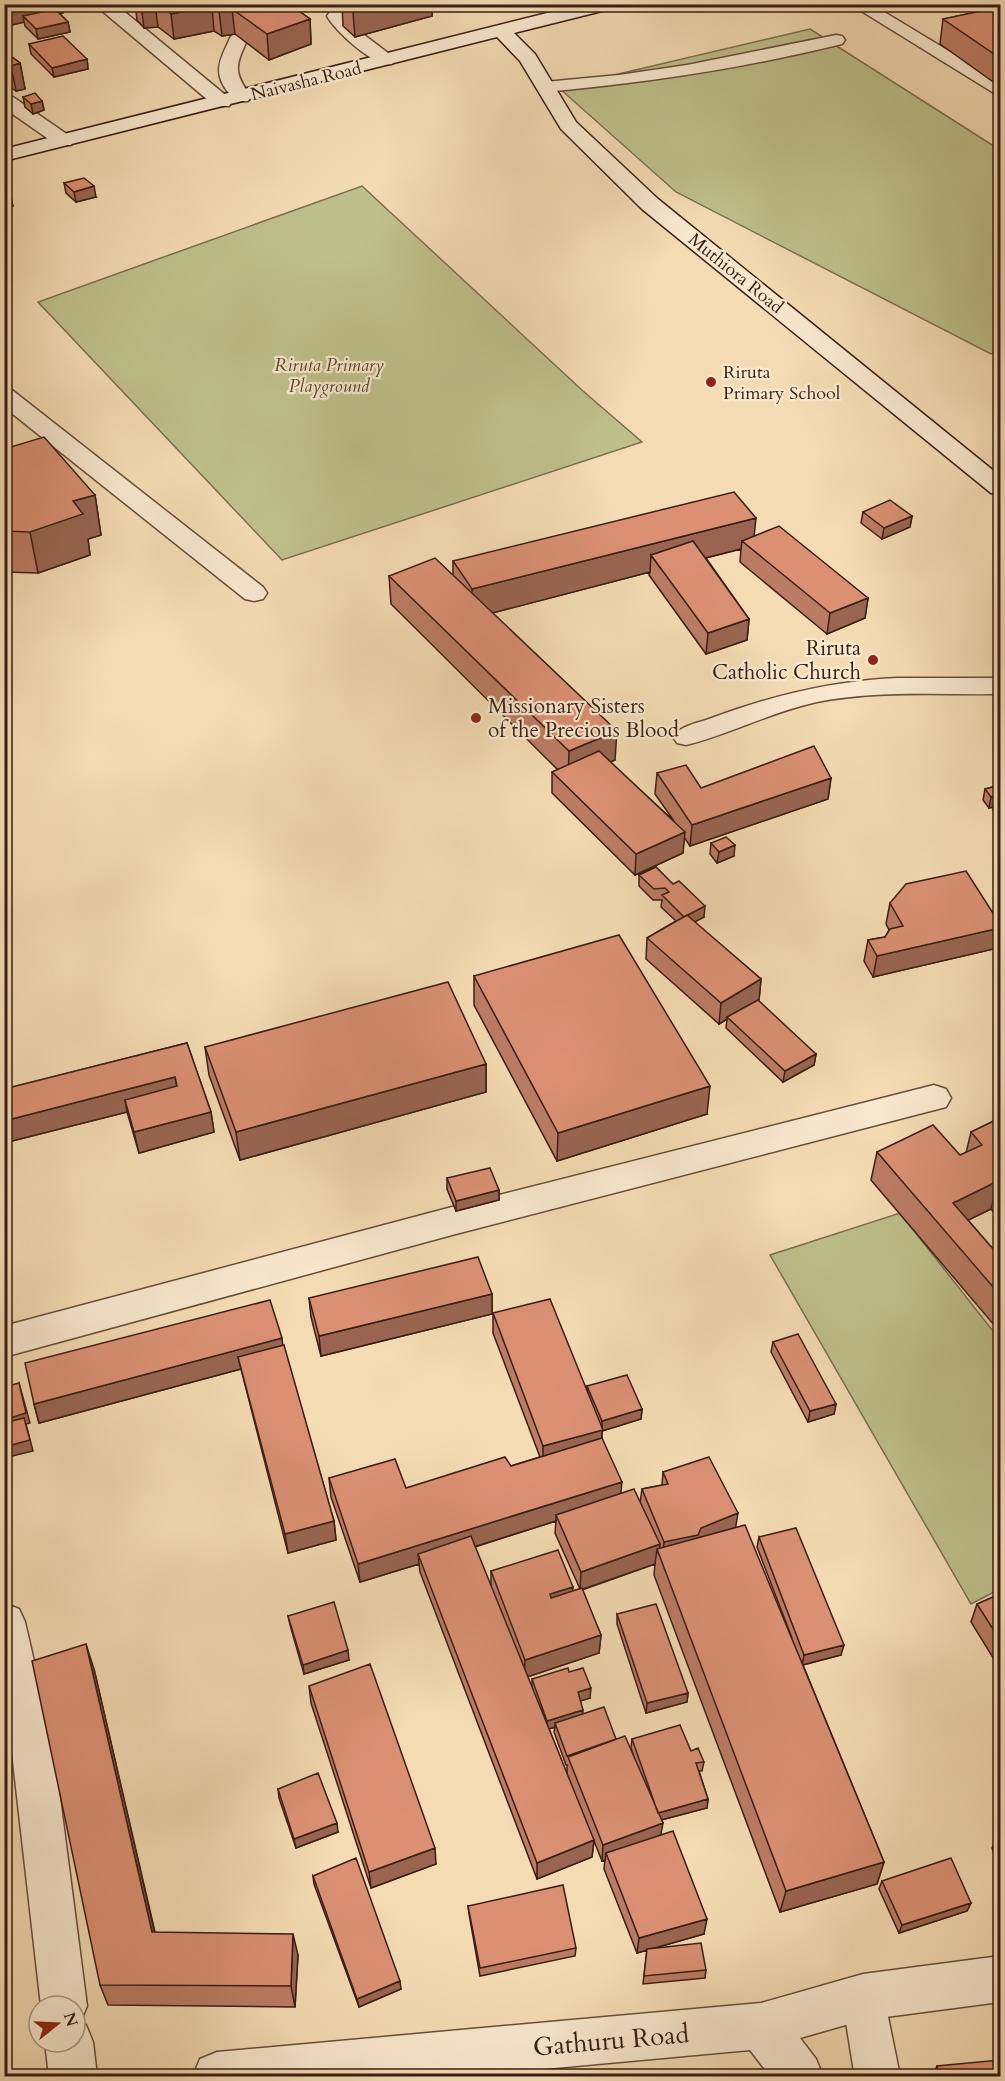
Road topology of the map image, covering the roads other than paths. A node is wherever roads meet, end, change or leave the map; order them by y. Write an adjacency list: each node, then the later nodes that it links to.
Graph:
1 (103, 4): 13 (street)
2 (344, 4): 8 (lane)
3 (607, 4): 5 (street, Naivasha Road)
4 (858, 4): 10 (lane)
5 (501, 30): 8 (street, Naivasha Road); 9 (street, Muthiora Road)
6 (239, 38): 11 (lane)
7 (836, 40): 9 (lane)
8 (386, 60): 11 (street, Naivasha Road)
9 (545, 87): 17 (street, Muthiora Road)
10 (1000, 89)
11 (242, 97): 13 (street, Naivasha Road)
12 (7, 101): 14 (lane)
13 (222, 102): 14 (street, Naivasha Road)
14 (64, 141): 15 (street, Naivasha Road)
15 (4, 156)
16 (4, 395): 18 (street)
17 (1000, 488)
18 (254, 593)
19 (1000, 686): 20 (lane)
20 (686, 737)
21 (934, 1098): 22 (street)
22 (4, 1342)
23 (4, 1622): 25 (street)
24 (1000, 1979): 26 (street, Gathuru Road)
25 (63, 1994)
26 (863, 1997): 27 (street, Gathuru Road); 32 (lane)
27 (761, 2025): 30 (street, Gathuru Road); 31 (street)
28 (70, 2054): 29 (street)
29 (73, 2076)
30 (217, 2076)
31 (799, 2076)
32 (879, 2076)

